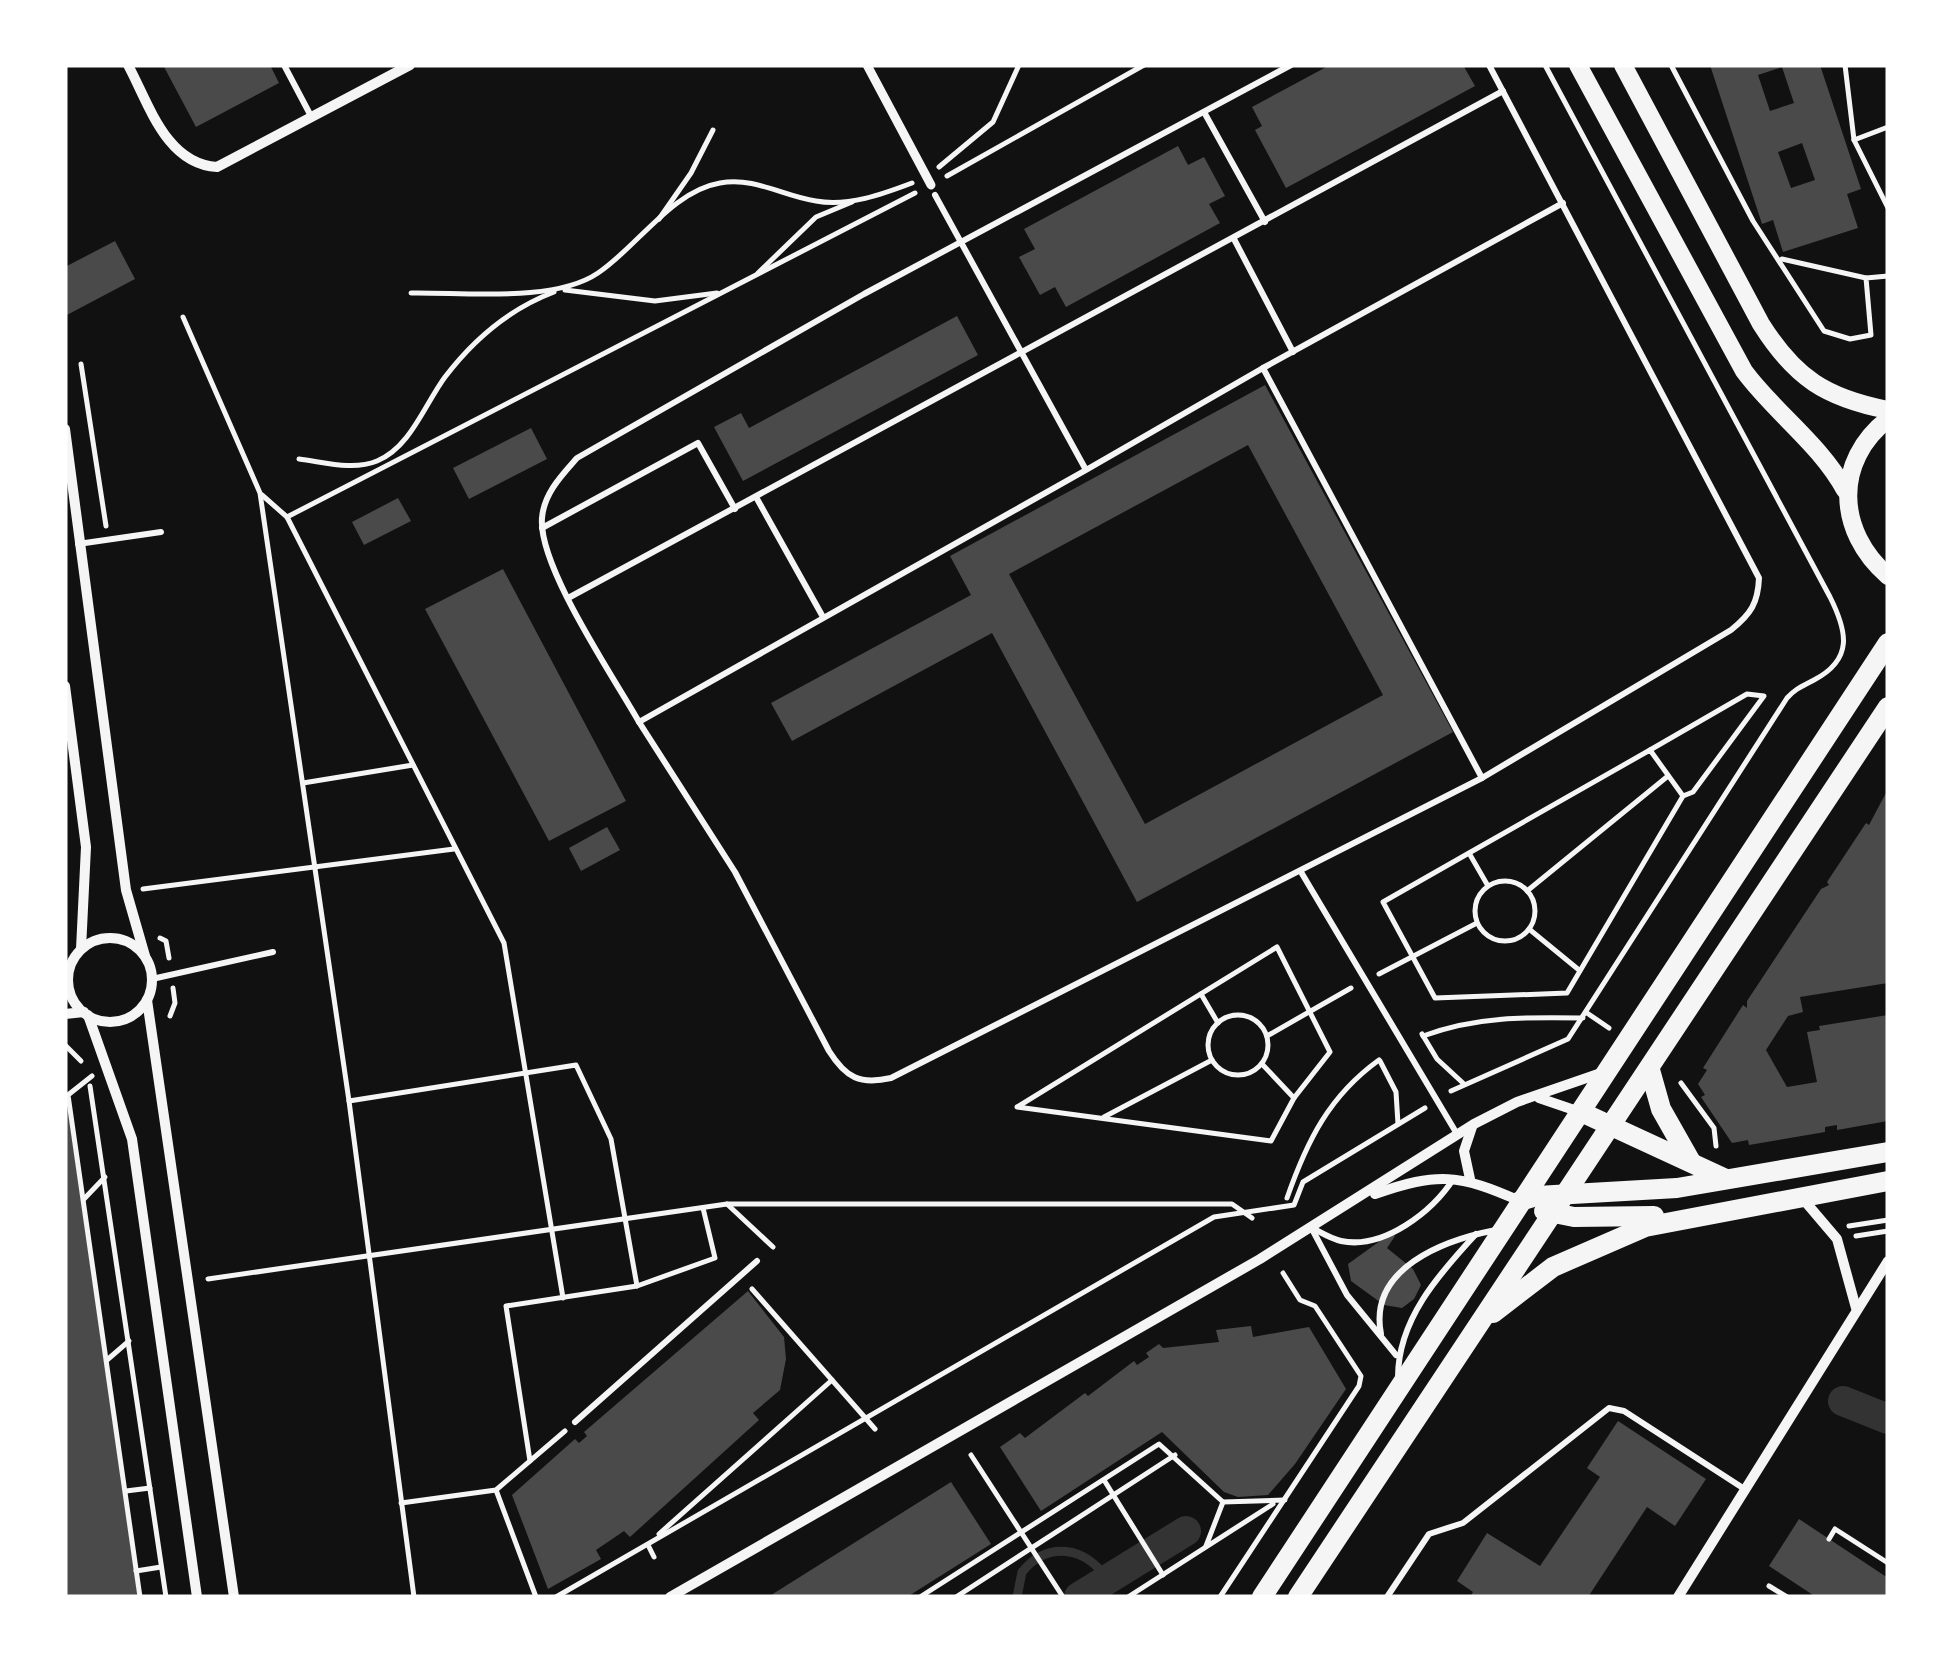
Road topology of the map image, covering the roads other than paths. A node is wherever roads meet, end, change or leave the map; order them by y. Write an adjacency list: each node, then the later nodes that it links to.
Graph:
1 (128, 65): 11 (street)
2 (284, 65): 11 (lane)
3 (410, 65): 11 (street)
4 (867, 65): 12 (street)
5 (1291, 65): 10 (lane)
6 (1490, 65): 9 (lane)
7 (1578, 65): 24 (main road)
8 (1623, 65): 20 (main road)
9 (1504, 91): 13 (lane); 14 (lane)
10 (1204, 112): 14 (lane); 16 (lane)
11 (313, 119)
12 (931, 185): 16 (lane)
13 (1563, 203): 17 (lane); 38 (lane)
14 (1265, 222): 15 (lane)
15 (1234, 239): 17 (lane); 18 (lane)
16 (962, 243): 18 (lane); 28 (lane)
17 (1293, 352): 19 (lane)
18 (1023, 355): 23 (lane); 25 (lane)
19 (1263, 368): 23 (lane); 38 (lane)
20 (1888, 410)
21 (1888, 419): 24 (main road)
22 (65, 429): 27 (street)
23 (1086, 470): 33 (lane)
24 (1845, 490): 31 (main road)
25 (756, 497): 26 (lane); 33 (lane)
26 (734, 509): 28 (lane); 32 (lane)
27 (70, 522): 30 (street)
28 (542, 528): 32 (lane)
29 (161, 532): 30 (lane)
30 (78, 544): 42 (street)
31 (1888, 576)
32 (570, 597): 37 (lane)
33 (823, 616): 37 (lane)
34 (1888, 643): 49 (highway)
35 (65, 686): 40 (street)
36 (1888, 708): 48 (highway)
37 (639, 722): 39 (lane)
38 (1482, 778): 39 (lane)
39 (1300, 872): 54 (lane)
40 (80, 951): 42 (street); 43 (street); 47 (street)
41 (272, 952): 44 (lane)
42 (145, 956): 44 (street)
43 (65, 958)
44 (152, 979): 45 (street)
45 (147, 1000): 47 (street); 80 (street)
46 (65, 1014): 47 (street)
47 (86, 1014): 79 (street)
48 (1653, 1066): 53 (highway); 56 (highway)
49 (1611, 1068): 50 (street); 51 (highway)
50 (1533, 1097): 51 (street); 52 (street)
51 (1581, 1112): 53 (highway); 63 (highway)
52 (1474, 1124): 54 (street); 59 (street)
53 (1611, 1128): 56 (highway); 64 (highway)
54 (1457, 1134): 62 (street)
55 (1888, 1152): 58 (highway)
56 (1691, 1162): 58 (highway)
57 (1456, 1176): 59 (street); 62 (street); 66 (lane)
58 (1723, 1177): 64 (highway)
59 (1470, 1179): 63 (street)
60 (1888, 1182): 61 (highway)
61 (1800, 1196): 65 (highway); 71 (street)
62 (1360, 1199): 66 (street)
63 (1520, 1201): 64 (highway); 67 (highway)
64 (1558, 1204): 65 (highway); 72 (highway)
65 (1706, 1212): 72 (highway)
66 (1312, 1228): 74 (lane); 81 (street)
67 (1502, 1229): 68 (lane); 76 (highway)
68 (1476, 1234): 73 (lane); 74 (lane)
69 (756, 1261): 77 (lane)
70 (1888, 1262): 71 (street)
71 (1856, 1308): 78 (street)
72 (1480, 1324): 83 (highway)
73 (1405, 1328): 74 (lane); 75 (lane)
74 (1390, 1334): 75 (lane)
75 (1397, 1356): 76 (lane)
76 (1396, 1394): 82 (highway)
77 (575, 1422)
78 (1746, 1490): 84 (lane); 85 (street)
79 (197, 1597)
80 (234, 1597)
81 (670, 1597)
82 (1262, 1597)
83 (1298, 1597)
84 (1388, 1597)
85 (1678, 1597)

